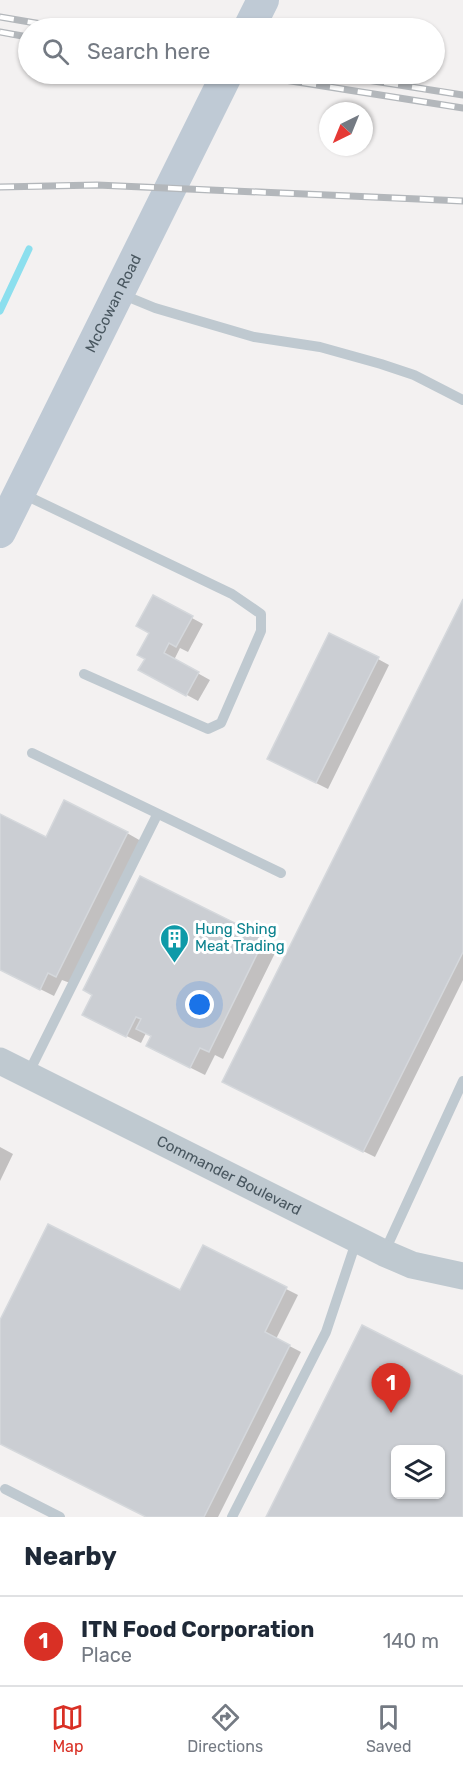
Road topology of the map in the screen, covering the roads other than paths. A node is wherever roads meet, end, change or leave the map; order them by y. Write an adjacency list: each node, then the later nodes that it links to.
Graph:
1 (263, 0): 2 (main road)
2 (254, 18)
3 (222, 84): 4 (main road, McCowan Road)
4 (118, 293): 5 (lane); 6 (main road, McCowan Road)
5 (463, 400)
6 (20, 492): 7 (main road, McCowan Road); 8 (lane)
7 (0, 532)
8 (84, 674)
9 (32, 753): 10 (lane)
10 (158, 815): 11 (lane); 13 (lane)
11 (281, 873)
12 (0, 1061): 13 (street, Commander Boulevard)
13 (28, 1074): 15 (street, Commander Boulevard)
14 (463, 1081): 16 (lane)
15 (357, 1239): 16 (street, Commander Boulevard); 20 (lane)
16 (384, 1253): 17 (street, Commander Boulevard)
17 (463, 1276)
18 (5, 1489): 19 (lane)
19 (60, 1517)
20 (232, 1517)

